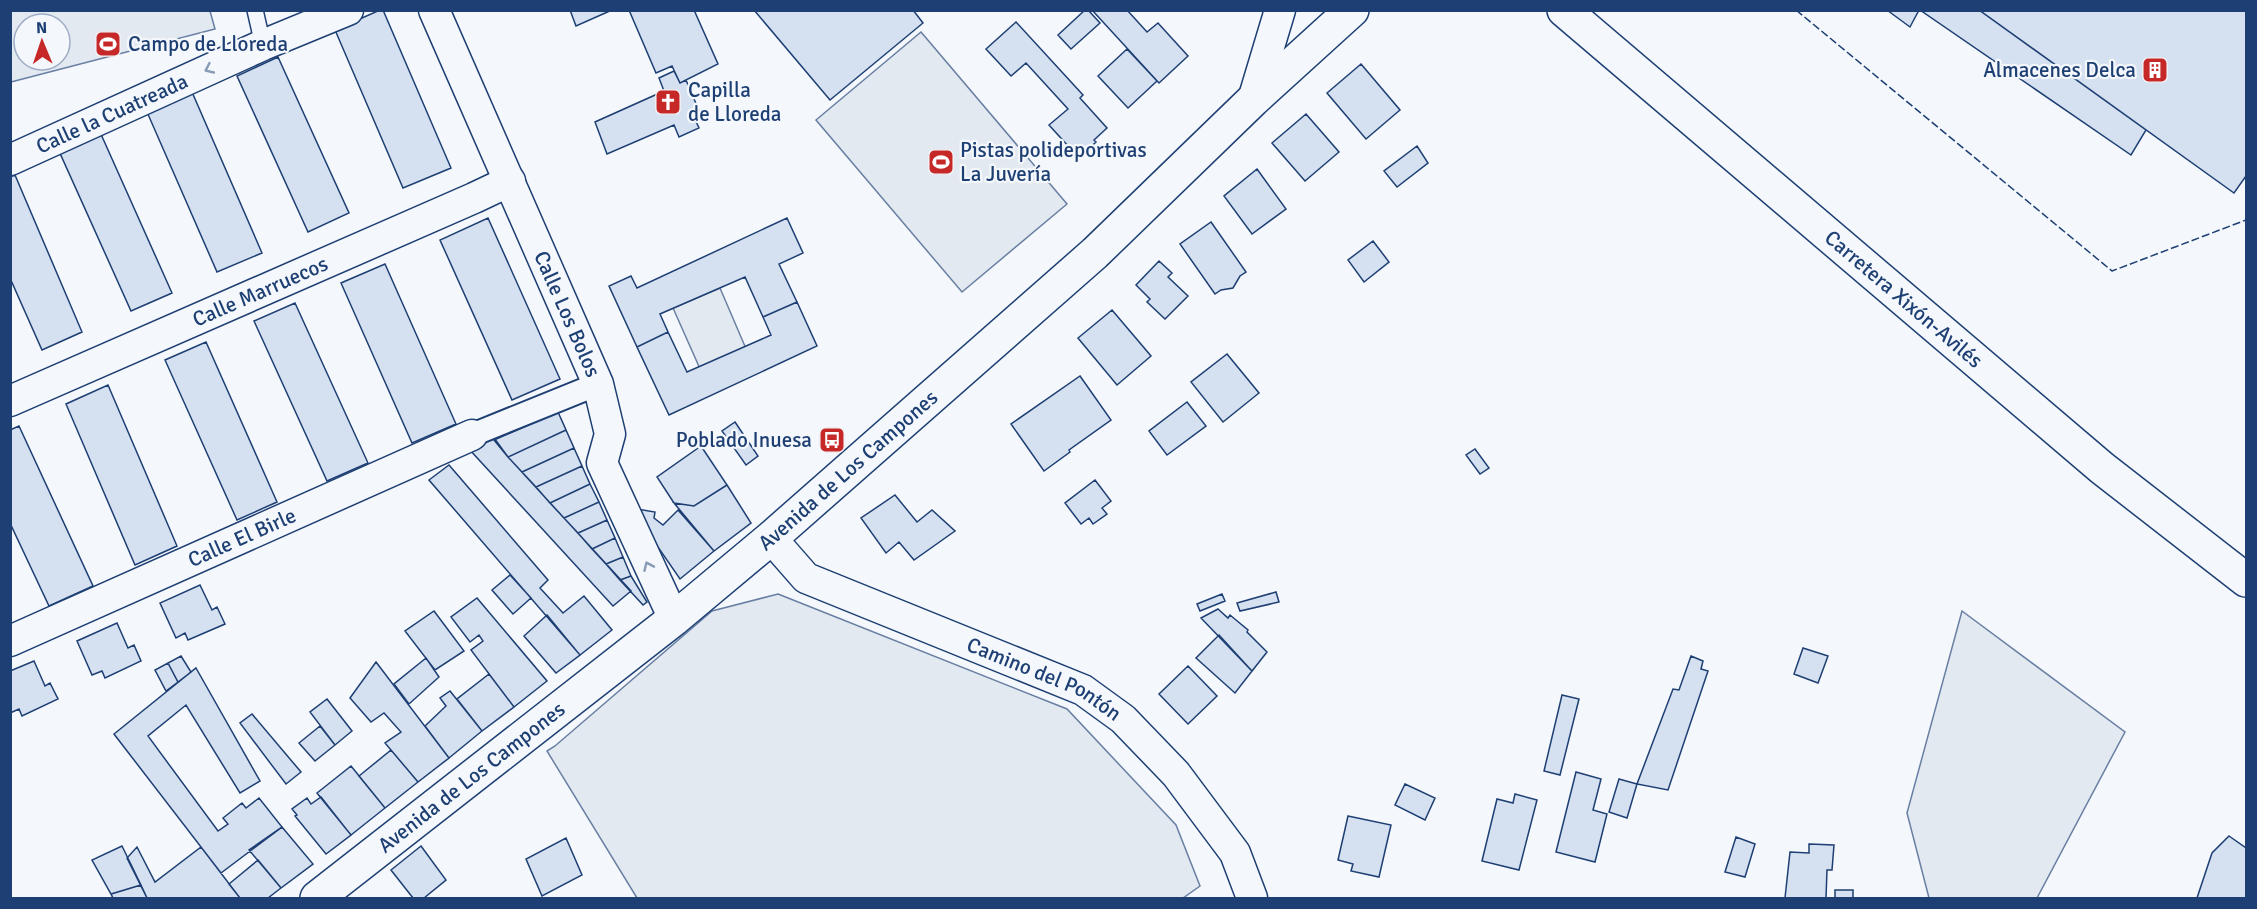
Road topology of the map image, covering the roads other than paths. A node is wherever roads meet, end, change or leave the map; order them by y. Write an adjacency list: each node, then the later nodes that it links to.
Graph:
1 (255, 10): 7 (lane)
2 (348, 10): 7 (street, Calle la Cuatreada)
3 (434, 10): 10 (street, Calle Los Bolos)
4 (1280, 10): 8 (street)
5 (1564, 10): 15 (main road, Carretera Xixón-Avilés)
6 (1341, 20): 8 (main road, Avenida de Los Campones)
7 (263, 45): 9 (street, Calle la Cuatreada, one-way to 9)
8 (1253, 100): 14 (main road, Avenida de Los Campones)
9 (10, 160)
10 (510, 181): 11 (street, Calle Los Bolos); 12 (street, Calle Marruecos)
11 (598, 384): 13 (street); 16 (street, Calle Los Bolos, one-way to 11)
12 (10, 401)
13 (472, 435): 17 (street, Calle El Birle)
14 (771, 538): 16 (main road, Avenida de Los Campones); 19 (street, Camino del Pontón)
15 (2247, 580)
16 (674, 618): 18 (main road, Avenida de Los Campones)
17 (10, 641)
18 (316, 898)
19 (1252, 898)

